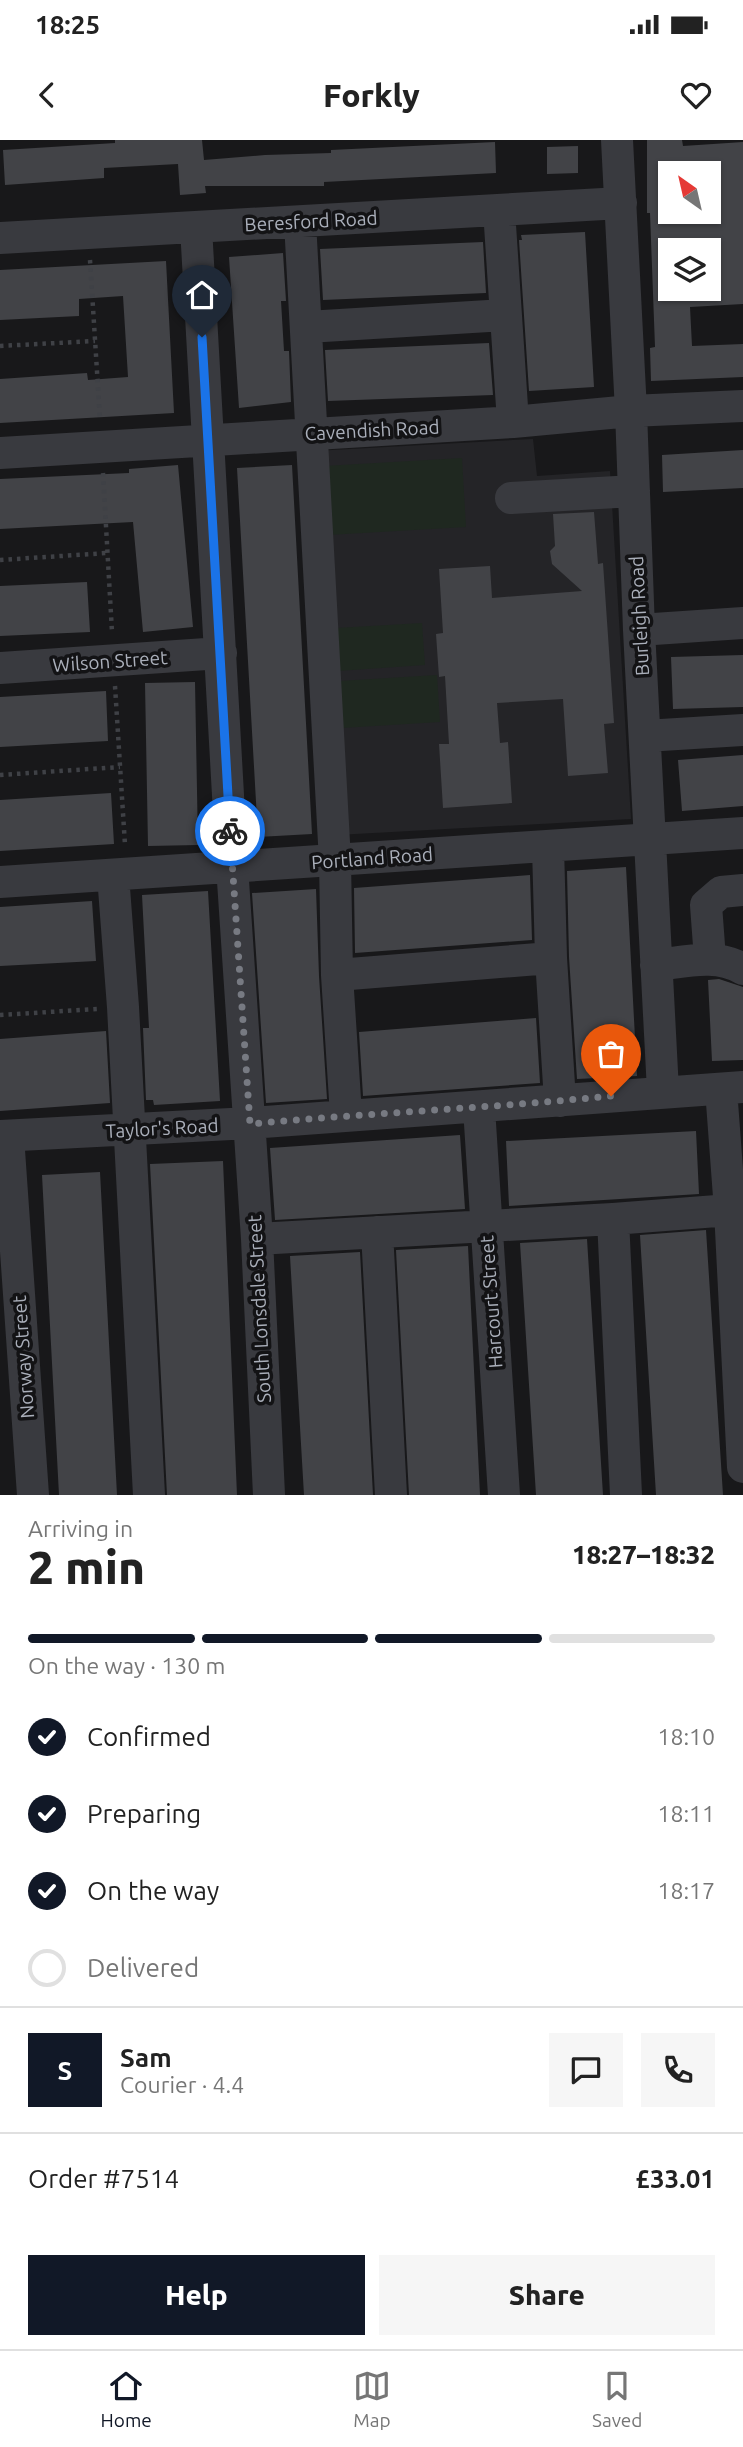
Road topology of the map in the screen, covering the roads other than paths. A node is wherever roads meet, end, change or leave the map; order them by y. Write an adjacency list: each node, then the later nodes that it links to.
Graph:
1 (617, 140): 2 (street, Burleigh Road)
2 (621, 203): 3 (street, Beresford Road); 10 (street, Burleigh Road)
3 (499, 210): 4 (street, Beresford Road); 7 (street)
4 (300, 222): 5 (street, Beresford Road); 8 (street)
5 (196, 227): 6 (street, Beresford Road); 13 (street, South Lonsdale Street)
6 (0, 238)
7 (505, 315): 8 (street); 11 (street)
8 (307, 327): 12 (street)
9 (743, 406): 10 (street, Cavendish Road)
10 (631, 411): 11 (street, Cavendish Road); 15 (street, Burleigh Road)
11 (513, 422): 12 (street, Cavendish Road)
12 (312, 433): 13 (street, Cavendish Road); 26 (street)
13 (209, 440): 14 (street, Cavendish Road); 19 (street, South Lonsdale Street)
14 (0, 453)
15 (634, 491): 16 (street); 18 (street, Burleigh Road)
16 (511, 498)
17 (743, 622): 18 (street)
18 (639, 629): 22 (street, Burleigh Road)
19 (221, 653): 20 (street, Wilson Street); 27 (street, South Lonsdale Street)
20 (0, 668)
21 (743, 730): 22 (street)
22 (645, 736): 24 (street, Burleigh Road)
23 (743, 833): 24 (street, Portland Road)
24 (652, 838): 25 (street, Portland Road); 33 (street, Burleigh Road)
25 (548, 847): 26 (street, Portland Road); 31 (street)
26 (335, 861): 27 (street, Portland Road); 35 (street)
27 (232, 866): 28 (street, Portland Road); 41 (street, South Lonsdale Street)
28 (120, 875): 29 (street, Portland Road); 42 (street)
29 (0, 882)
30 (743, 890): 32 (street)
31 (551, 958): 35 (street); 38 (street)
32 (710, 959): 33 (street); 34 (street)
33 (656, 965): 37 (street, Burleigh Road)
34 (743, 969)
35 (337, 975): 40 (street)
36 (732, 1088): 37 (street, Taylor's Road); 44 (street)
37 (663, 1091): 38 (street, Taylor's Road)
38 (560, 1101): 39 (street, Taylor's Road)
39 (479, 1108): 40 (street, Taylor's Road); 46 (street, Harcourt Street)
40 (345, 1115): 41 (street, Taylor's Road)
41 (250, 1124): 42 (street, Taylor's Road); 48 (street, South Lonsdale Street)
42 (130, 1129): 43 (street, Taylor's Road); 53 (street)
43 (4, 1136): 52 (street, Norway Street)
44 (730, 1210): 45 (street); 49 (street)
45 (613, 1219): 46 (street); 57 (street)
46 (486, 1226): 47 (street); 56 (street, Harcourt Street)
47 (377, 1232): 48 (street); 55 (street)
48 (257, 1239): 54 (street, South Lonsdale Street)
49 (740, 1365): 50 (street)
50 (742, 1419): 51 (street)
51 (743, 1467)
52 (33, 1495)
53 (149, 1495)
54 (269, 1495)
55 (391, 1495)
56 (504, 1495)
57 (626, 1495)

